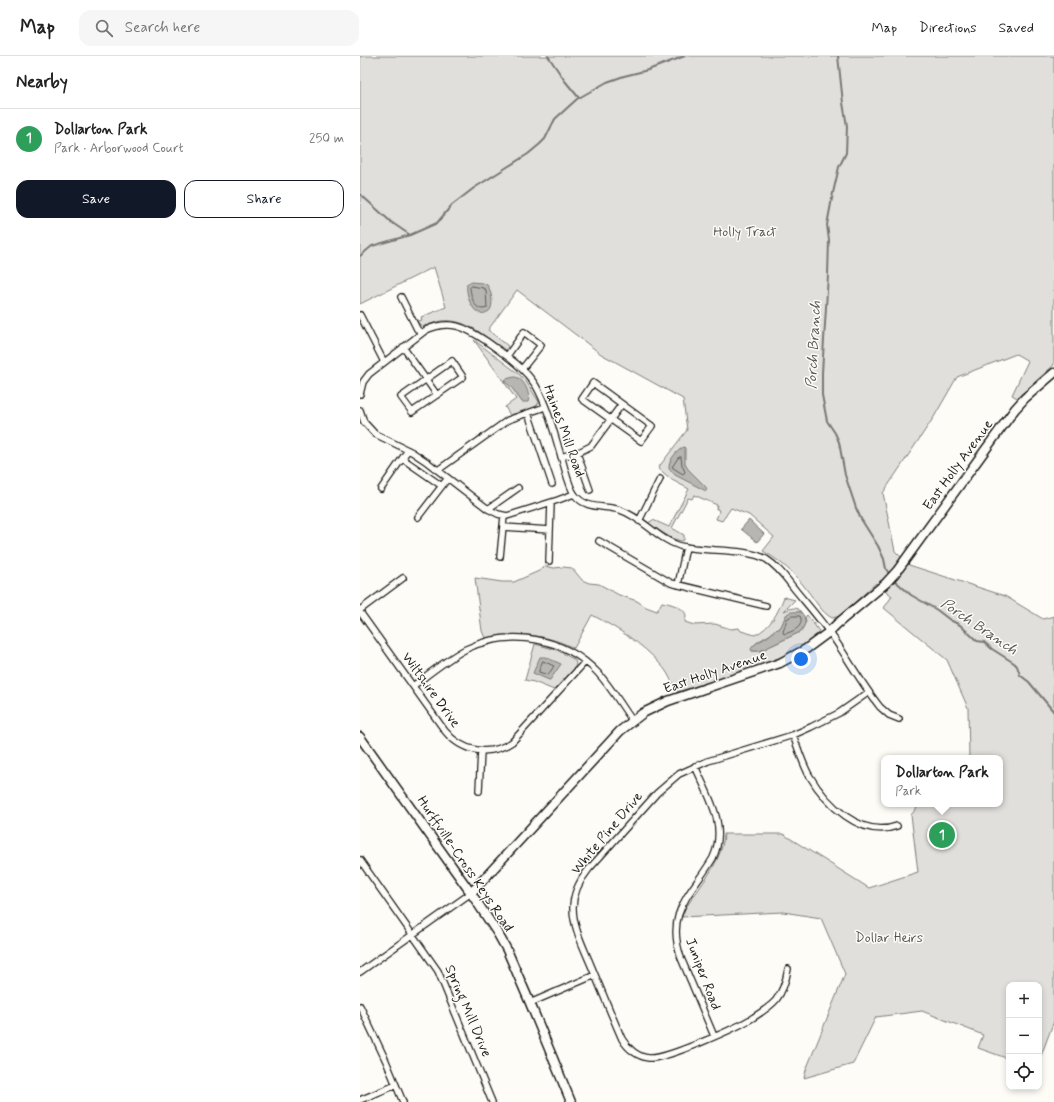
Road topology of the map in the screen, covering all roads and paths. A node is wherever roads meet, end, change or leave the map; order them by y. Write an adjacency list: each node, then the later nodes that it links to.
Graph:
1 (401, 296): 3 (street)
2 (360, 315): 6 (street)
3 (421, 333): 4 (street, Haines Mill Road); 5 (street, Haines Mill Road)
4 (403, 347): 6 (street, Haines Mill Road); 9 (street)
5 (507, 356): 7 (street, Haines Mill Road); 7 (street)
6 (384, 362): 10 (street, Haines Mill Road)
7 (522, 369): 13 (street, Haines Mill Road)
8 (1054, 373): 45 (street, East Holly Avenue)
9 (426, 379): 11 (street); 11 (street); 11 (street)
10 (360, 394)
11 (437, 395)
12 (622, 404): 16 (street); 16 (street); 16 (street)
13 (545, 407): 15 (street); 19 (street, Haines Mill Road)
14 (360, 411): 17 (street)
15 (528, 413): 21 (street); 24 (street)
16 (611, 420): 18 (street)
17 (408, 450): 20 (street); 21 (street)
18 (577, 453): 19 (street); 28 (street)
19 (561, 457): 29 (street, Haines Mill Road)
20 (402, 459): 25 (street); 27 (street)
21 (438, 470): 22 (street)
22 (448, 478): 25 (street); 31 (street)
23 (660, 479): 34 (street)
24 (552, 484)
25 (442, 486): 33 (street)
26 (518, 488): 31 (street)
27 (381, 489)
28 (590, 490)
29 (574, 494): 30 (street, Haines Mill Road); 34 (street, Haines Mill Road)
30 (551, 503): 32 (street, Haines Mill Road); 36 (street)
31 (488, 509): 32 (street)
32 (504, 516): 35 (street)
33 (418, 517)
34 (639, 521): 38 (street, Haines Mill Road)
35 (503, 527): 36 (street); 39 (street)
36 (550, 530): 40 (street)
37 (599, 541): 42 (street)
38 (686, 547): 42 (street); 45 (street, Haines Mill Road)
39 (500, 557)
40 (549, 561)
41 (403, 578): 44 (street)
42 (678, 585): 43 (street)
43 (766, 606)
44 (360, 611): 47 (street, Wiltshire Drive)
45 (829, 632): 48 (street, Haines Mill Road); 50 (street, East Holly Avenue)
46 (585, 662): 47 (street); 50 (street); 53 (street, Wiltshire Drive)
47 (413, 686): 53 (street, Wiltshire Drive)
48 (869, 692): 49 (street, Haines Mill Road); 51 (street, White Pine Drive)
49 (899, 719)
50 (632, 720): 58 (street, East Holly Avenue)
51 (793, 735): 54 (street, White Pine Drive); 56 (street)
52 (360, 737): 58 (street, Hurffville-Cross Keys Road)
53 (481, 751): 55 (street)
54 (694, 766): 62 (street, White Pine Drive); 65 (street, Juniper Road)
55 (479, 790)
56 (897, 826)
57 (360, 862): 59 (street, Spring Mill Drive)
58 (471, 893): 59 (street, East Holly Avenue); 63 (street, Hurffville-Cross Keys Road)
59 (413, 934): 61 (street, East Holly Avenue); 69 (street, Spring Mill Drive)
60 (788, 969): 65 (street, White Pine Drive)
61 (360, 972)
62 (595, 975): 63 (street); 65 (street, White Pine Drive)
63 (530, 1003): 70 (street, Hurffville-Cross Keys Road)
64 (360, 1006): 66 (street)
65 (714, 1036)
66 (396, 1085): 67 (street); 68 (street)
67 (360, 1100)
68 (403, 1102)
69 (492, 1102)
70 (571, 1102)

